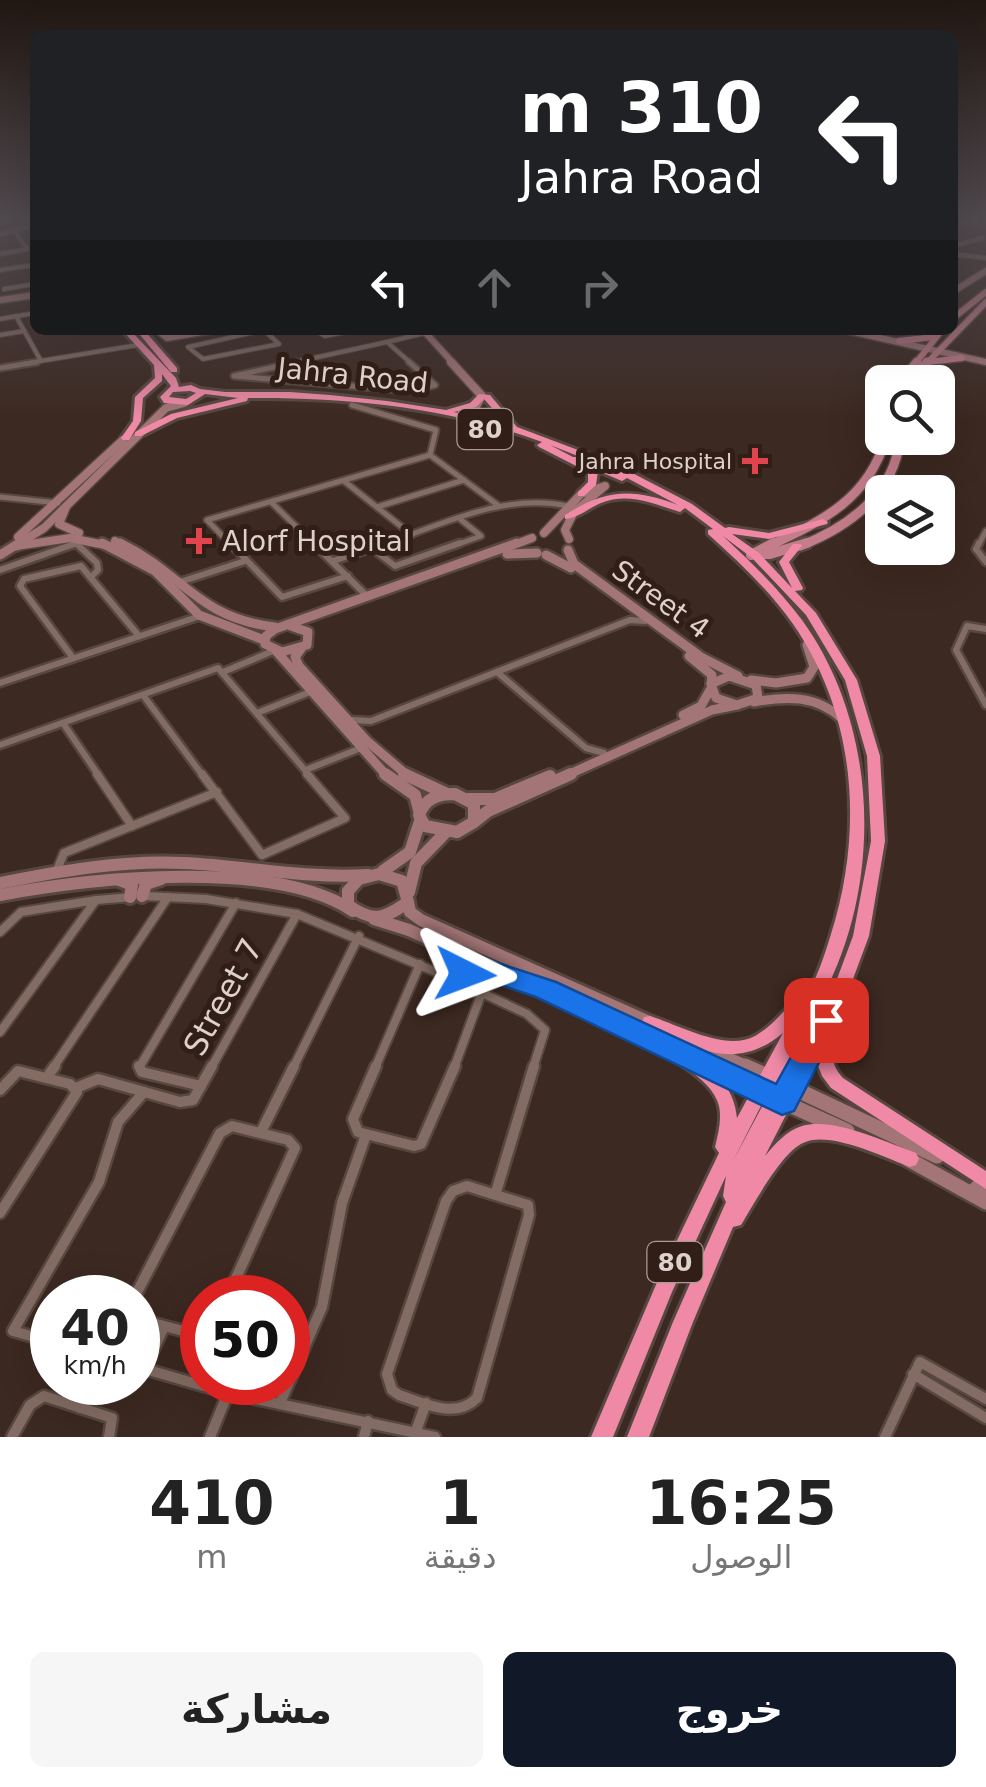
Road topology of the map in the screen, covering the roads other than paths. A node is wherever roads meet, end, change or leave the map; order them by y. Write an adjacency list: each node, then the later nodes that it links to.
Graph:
1 (3, 287): 5 (street)
2 (986, 292): 9 (main road)
3 (30, 297): 5 (street)
4 (30, 297): 6 (street)
5 (9, 299): 6 (street)
6 (0, 302)
7 (986, 302): 12 (main road)
8 (30, 314): 10 (street)
9 (958, 314)
10 (16, 316): 11 (street); 13 (street)
11 (0, 318)
12 (958, 323)
13 (24, 331): 14 (street); 33 (street)
14 (0, 334)
15 (131, 335): 29 (highway)
16 (143, 335): 29 (highway)
17 (242, 335): 18 (street)
18 (269, 335)
19 (411, 335): 26 (street)
20 (427, 335): 41 (street)
21 (865, 335): 27 (street)
22 (872, 335): 27 (street)
23 (941, 335): 27 (main road)
24 (942, 335): 28 (main road)
25 (944, 335): 30 (main road)
26 (386, 341): 36 (street); 38 (street)
27 (897, 343): 28 (street); 31 (main road)
28 (930, 350): 30 (street); 31 (main road); 35 (main road)
29 (153, 355): 33 (street); 39 (highway); 40 (highway); 49 (highway)
30 (963, 356): 32 (street); 35 (main road)
31 (915, 361): 34 (main road)
32 (986, 361)
33 (41, 362): 37 (street)
34 (912, 365)
35 (925, 365)
36 (267, 366): 38 (street); 38 (street)
37 (0, 368)
38 (280, 378)
39 (198, 390): 40 (highway, 80); 43 (highway); 45 (highway, Jahra Road / 80)
40 (168, 393): 43 (highway, 80); 49 (street)
41 (485, 397): 45 (highway); 46 (street); 47 (highway)
42 (264, 398): 43 (highway, Jahra Road / 80); 44 (highway, Jahra Road / 80); 48 (highway)
43 (188, 402): 48 (street)
44 (352, 405): 45 (highway, Jahra Road / 80); 51 (street)
45 (414, 410): 46 (highway, Jahra Road / 80)
46 (470, 421): 47 (highway, Jahra Road / 80); 50 (highway, Jahra Road / 80)
47 (524, 432): 68 (highway, Jahra Road / 80)
48 (138, 434): 59 (street)
49 (126, 438): 59 (street)
50 (540, 444): 55 (highway); 64 (highway, Jahra Road / 80)
51 (430, 455): 53 (street); 54 (street)
52 (882, 455): 60 (main road)
53 (343, 480): 57 (street); 62 (street)
54 (464, 480): 61 (street); 62 (street)
55 (581, 494): 63 (street); 63 (street)
56 (0, 497): 59 (street)
57 (270, 502): 83 (street); 84 (street)
58 (865, 504): 65 (main road)
59 (63, 505): 73 (street); 75 (street); 80 (street)
60 (847, 505): 65 (main road); 67 (main road)
61 (499, 506): 63 (street); 66 (street)
62 (377, 507): 71 (street)
63 (568, 512): 64 (highway); 70 (street); 74 (street)
64 (686, 513): 82 (highway)
65 (852, 517): 76 (main road)
66 (460, 520): 71 (street); 77 (street)
67 (824, 522): 68 (highway); 82 (main road)
68 (718, 526): 82 (highway, Jahra Road / 80)
69 (986, 531): 79 (street)
70 (544, 533): 72 (street); 74 (street)
71 (412, 535): 77 (street)
72 (532, 538): 81 (street); 91 (street)
73 (79, 539): 75 (street); 86 (street); 88 (street); 89 (street); 93 (street)
74 (569, 544): 81 (street); 105 (street, Street 4)
75 (16, 546): 80 (street)
76 (797, 546): 82 (main road); 92 (highway)
77 (372, 548): 84 (street)
78 (986, 548): 79 (street)
79 (976, 550): 85 (street)
80 (0, 551)
81 (542, 554): 94 (street, Street 4); 98 (street)
82 (748, 554): 90 (highway, Jahra Road / 80); 92 (highway, Jahra Road / 80)
83 (245, 561): 87 (street); 89 (street)
84 (333, 561): 87 (street)
85 (986, 562)
86 (0, 570)
87 (348, 576): 91 (street)
88 (91, 577): 97 (street); 102 (street)
89 (179, 583): 95 (street)
90 (776, 593): 106 (street, Street 4); 122 (highway, Jahra Road / 80)
91 (368, 597): 95 (street)
92 (806, 608): 156 (highway, Jahra Road / 80)
93 (200, 616): 97 (street); 99 (street)
94 (632, 617): 104 (street); 108 (street, Street 4)
95 (286, 626): 98 (street); 99 (street)
96 (986, 629): 112 (street)
97 (139, 636): 102 (street)
98 (310, 636): 100 (street)
99 (264, 640): 101 (street)
100 (302, 648): 101 (street); 117 (street)
101 (275, 651): 103 (street); 110 (street)
102 (73, 658): 107 (street)
103 (223, 672): 111 (street); 115 (street)
104 (497, 672): 116 (street); 121 (street)
105 (738, 676): 106 (street, Street 4); 108 (street)
106 (751, 680): 113 (street)
107 (0, 683)
108 (711, 687): 114 (street); 123 (street)
109 (986, 688): 112 (street)
110 (310, 692): 115 (street); 119 (street)
111 (143, 694): 118 (street); 126 (street)
112 (984, 701)
113 (753, 702): 114 (street); 122 (street)
114 (738, 705): 130 (street)
115 (257, 713): 125 (street)
116 (388, 715): 117 (street); 119 (street)
117 (350, 719): 119 (street)
118 (63, 723): 120 (street); 131 (street)
119 (364, 742): 125 (street); 127 (street); 129 (street)
120 (0, 745)
121 (586, 748): 123 (street); 124 (street)
122 (852, 748): 152 (highway, Jahra Road / 80)
123 (604, 753): 124 (street)
124 (586, 761): 128 (street)
125 (308, 769): 126 (street)
126 (217, 792): 131 (street)
127 (447, 794): 128 (street); 129 (street)
128 (468, 799): 130 (street)
129 (420, 815): 132 (street); 137 (street)
130 (474, 822): 132 (street)
131 (132, 826): 133 (street)
132 (445, 833): 142 (street)
133 (72, 850): 134 (street); 135 (street)
134 (55, 872): 135 (street); 138 (street)
135 (81, 874): 136 (street); 137 (street); 139 (street); 140 (street)
136 (185, 875): 140 (street); 145 (street)
137 (371, 875): 142 (street); 145 (street)
138 (0, 883)
139 (0, 895)
140 (136, 896): 141 (street); 143 (street)
141 (168, 897): 144 (street); 159 (street)
142 (408, 897): 147 (street); 157 (street)
143 (96, 900): 148 (street); 158 (street)
144 (236, 903): 146 (street); 160 (street, Street 7)
145 (353, 911): 147 (street)
146 (297, 914): 149 (street); 161 (street, Street 7)
147 (374, 919): 150 (street)
148 (0, 932)
149 (359, 936): 151 (street); 166 (street)
150 (439, 943): 153 (street); 154 (street)
151 (420, 964): 154 (street); 167 (street)
152 (828, 970): 157 (highway); 163 (highway, Jahra Road)
153 (510, 975): 154 (street); 157 (street)
154 (453, 979): 155 (street)
155 (482, 992): 167 (street); 170 (street)
156 (841, 992): 163 (highway, Jahra Road / 80); 169 (highway)
157 (647, 1028): 163 (street); 171 (highway)
158 (0, 1032)
159 (48, 1077): 162 (street); 164 (street)
160 (160, 1078): 161 (street, Street 7); 165 (street)
161 (201, 1086): 165 (street)
162 (76, 1088): 165 (street); 172 (street)
163 (775, 1089): 168 (street); 169 (street); 171 (highway, Jahra Road / 80); 173 (highway, Jahra Road / 80)
164 (0, 1090)
165 (147, 1092): 174 (street)
166 (261, 1132): 175 (street); 176 (street)
167 (366, 1134): 183 (street)
168 (910, 1160): 169 (street); 173 (highway)
169 (983, 1190)
170 (496, 1192): 186 (street); 186 (street)
171 (698, 1212): 194 (highway, Jahra Road / 80)
172 (0, 1213)
173 (708, 1259): 200 (highway, Jahra Road / 80)
174 (45, 1275)
175 (146, 1275)
176 (238, 1275)
177 (30, 1301): 182 (street)
178 (160, 1326): 179 (street)
179 (164, 1327): 180 (street); 181 (street)
180 (180, 1331)
181 (160, 1334)
182 (30, 1335)
183 (310, 1335)
184 (914, 1374): 185 (street); 191 (street); 201 (street)
185 (986, 1398)
186 (426, 1403): 193 (street)
187 (82, 1405): 190 (street)
188 (223, 1405): 197 (street)
189 (285, 1405): 192 (street)
190 (80, 1408): 195 (street); 196 (street)
191 (986, 1418)
192 (368, 1422): 193 (street); 198 (street)
193 (416, 1431): 199 (street)
194 (602, 1431)
195 (12, 1437)
196 (109, 1437)
197 (210, 1437)
198 (364, 1437)
199 (435, 1437)
200 (638, 1437)
201 (885, 1437)

